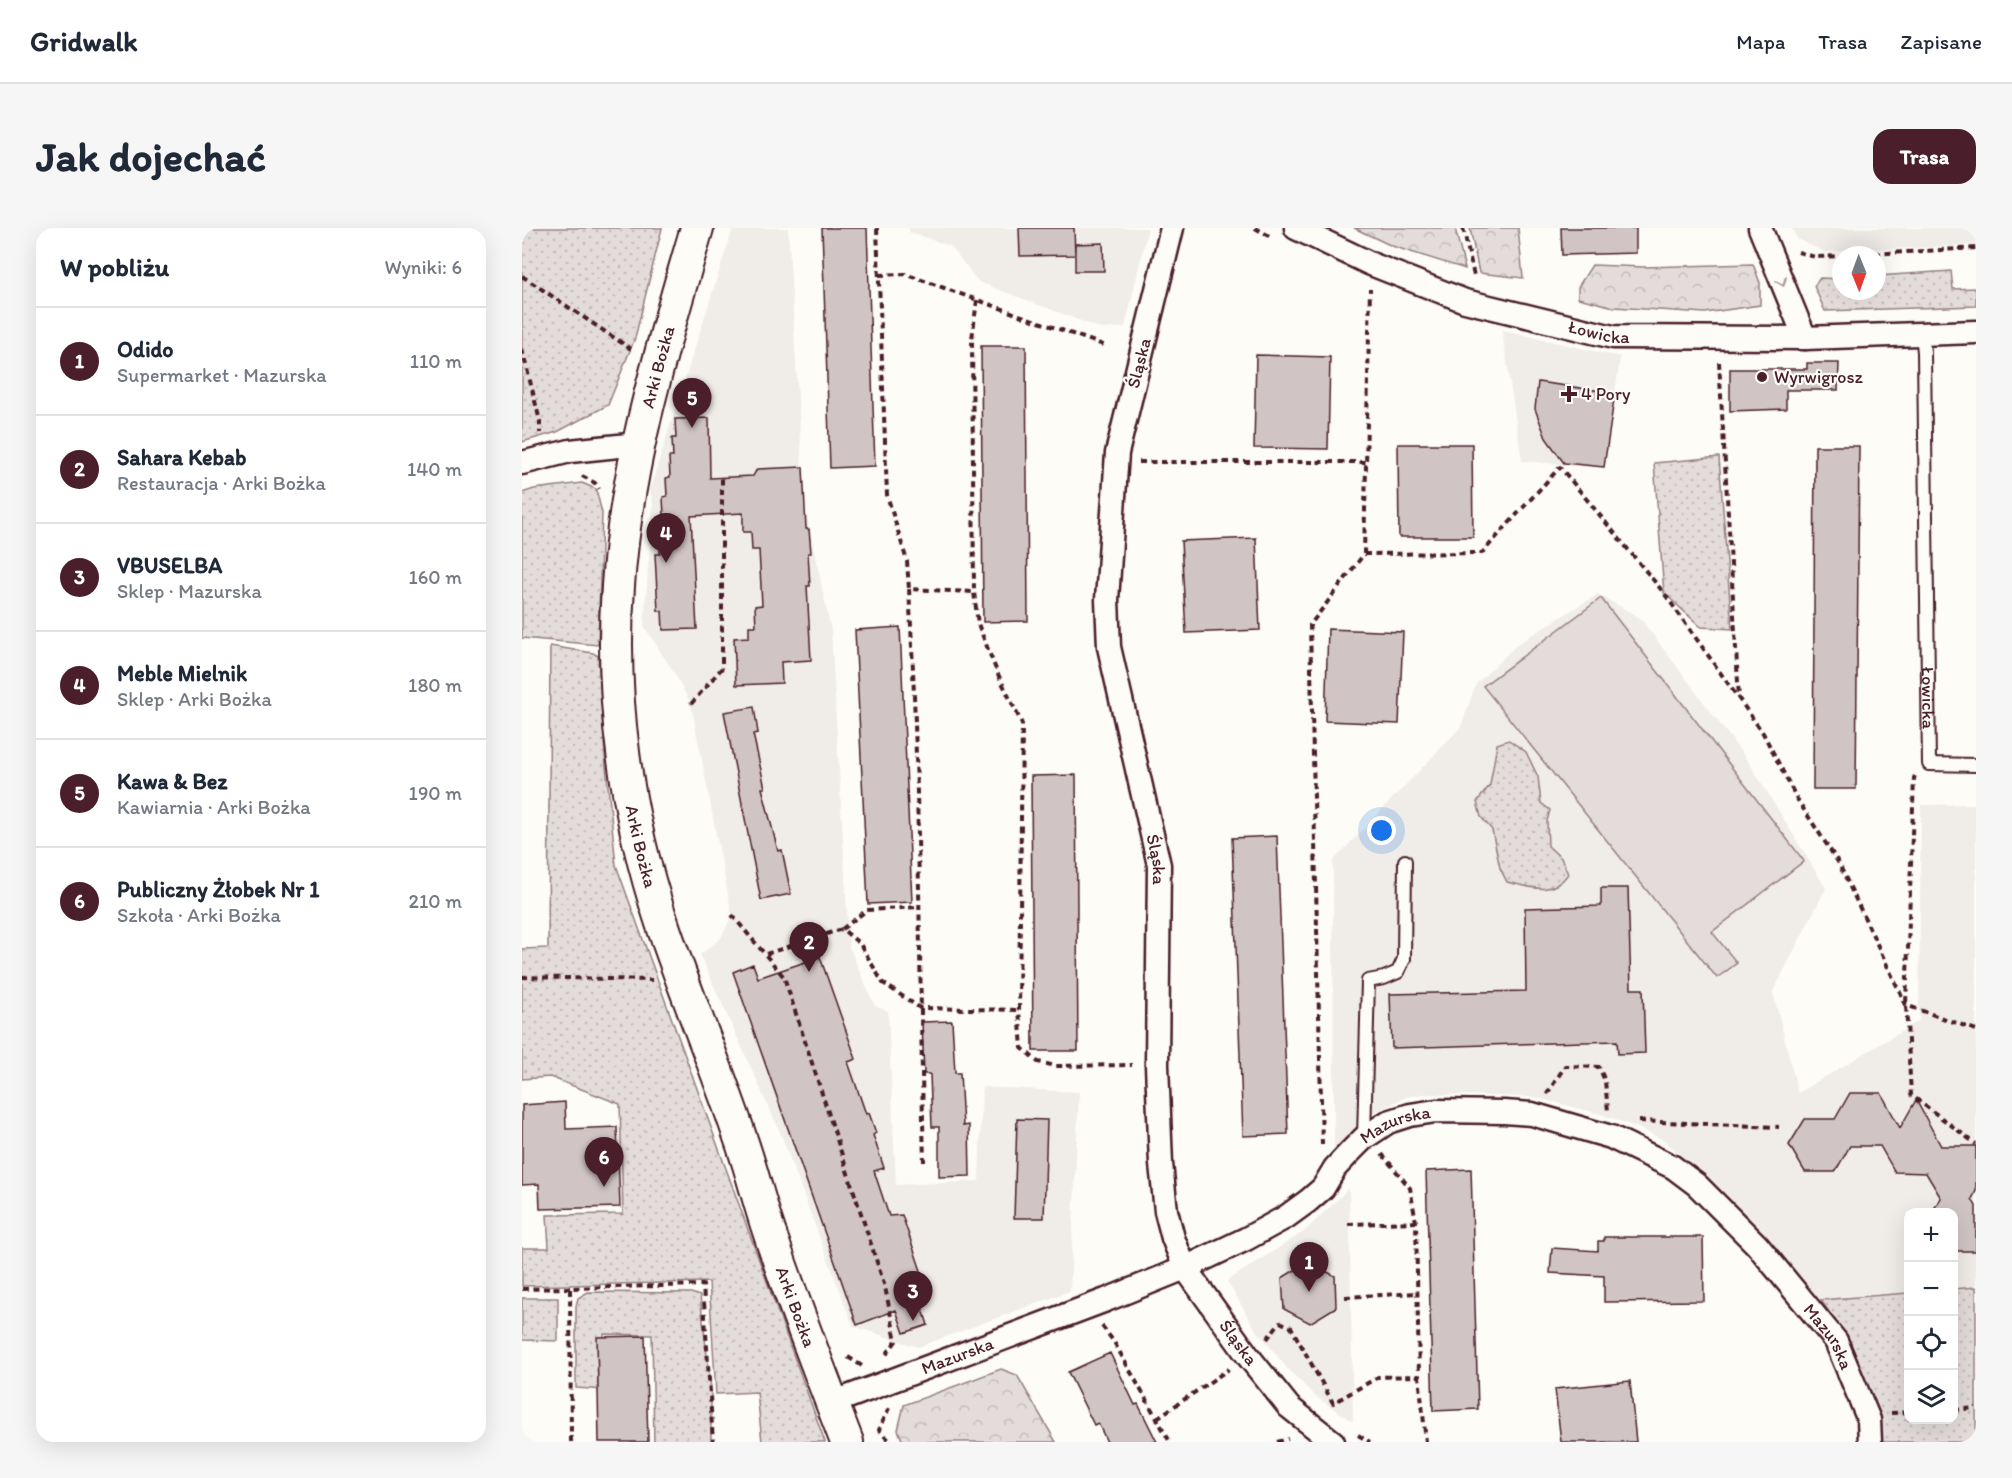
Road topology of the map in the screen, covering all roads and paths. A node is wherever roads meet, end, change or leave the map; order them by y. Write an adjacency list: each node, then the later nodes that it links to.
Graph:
1 (698, 228): 26 (street, Arki Bożka)
2 (877, 228): 12 (path)
3 (1172, 228): 27 (street, Śląska)
4 (1296, 228): 20 (street, Łowicka)
5 (1463, 228): 14 (path)
6 (1760, 228): 20 (street, one-way to 20)
7 (1976, 248): 8 (path)
8 (1886, 253)
9 (1796, 256): 10 (path)
10 (1832, 256)
11 (1465, 274): 14 (path)
12 (879, 275): 17 (path); 32 (path)
13 (522, 276): 23 (path)
14 (1474, 276): 15 (path)
15 (1484, 279)
16 (1371, 284): 28 (path)
17 (978, 300): 21 (path); 33 (path)
18 (1976, 332): 19 (street, Łowicka)
19 (1922, 334): 20 (street, Łowicka); 36 (lane, Łowicka)
20 (1805, 338)
21 (1106, 346)
22 (522, 349): 25 (path)
23 (633, 350)
24 (1718, 355): 34 (path)
25 (540, 443)
26 (638, 444): 29 (street); 73 (street, Arki Bożka)
27 (1116, 462): 28 (path); 49 (street, Śląska)
28 (1366, 462): 31 (path)
29 (522, 464)
30 (722, 478): 35 (path)
31 (1364, 554): 34 (path); 57 (path)
32 (909, 589): 33 (path); 39 (path)
33 (974, 592): 47 (path)
34 (1739, 699): 45 (path)
35 (692, 704)
36 (1929, 764): 37 (lane); 45 (path)
37 (1976, 765)
38 (1405, 861): 54 (lane)
39 (920, 907): 41 (path); 46 (path)
40 (732, 915): 42 (path)
41 (842, 929): 42 (path); 46 (path)
42 (766, 954): 68 (path)
43 (522, 977): 44 (path)
44 (653, 980)
45 (1906, 1005): 48 (path); 55 (path)
46 (920, 1008): 47 (path); 56 (path)
47 (1018, 1010): 49 (path)
48 (1976, 1030)
49 (1157, 1065): 60 (street, Śląska)
50 (1542, 1102): 51 (path)
51 (1607, 1118)
52 (1630, 1121): 53 (path)
53 (1779, 1127)
54 (1371, 1144): 57 (street, Mazurska); 58 (path); 86 (street, Mazurska)
55 (1976, 1144)
56 (924, 1162)
57 (1323, 1188): 60 (street, Mazurska)
58 (1416, 1222): 59 (path); 63 (path)
59 (1348, 1224)
60 (1185, 1268): 73 (street, Mazurska); 83 (street, Śląska)
61 (570, 1288): 62 (path); 78 (path); 79 (path)
62 (522, 1289)
63 (1418, 1293): 64 (path); 71 (path)
64 (1345, 1297)
65 (1098, 1320): 76 (path)
66 (1260, 1348): 71 (path)
67 (844, 1353): 70 (path)
68 (884, 1358)
69 (1233, 1366): 76 (path)
70 (869, 1370)
71 (1419, 1376): 85 (path)
72 (891, 1400): 81 (path)
73 (832, 1402): 80 (street, Arki Bożka)
74 (1976, 1408): 75 (path)
75 (1958, 1410)
76 (1157, 1418): 82 (path)
77 (1356, 1434): 84 (path)
78 (571, 1442)
79 (713, 1442)
80 (847, 1442)
81 (891, 1442)
82 (1170, 1442)
83 (1333, 1442)
84 (1370, 1442)
85 (1426, 1442)
86 (1870, 1442)

